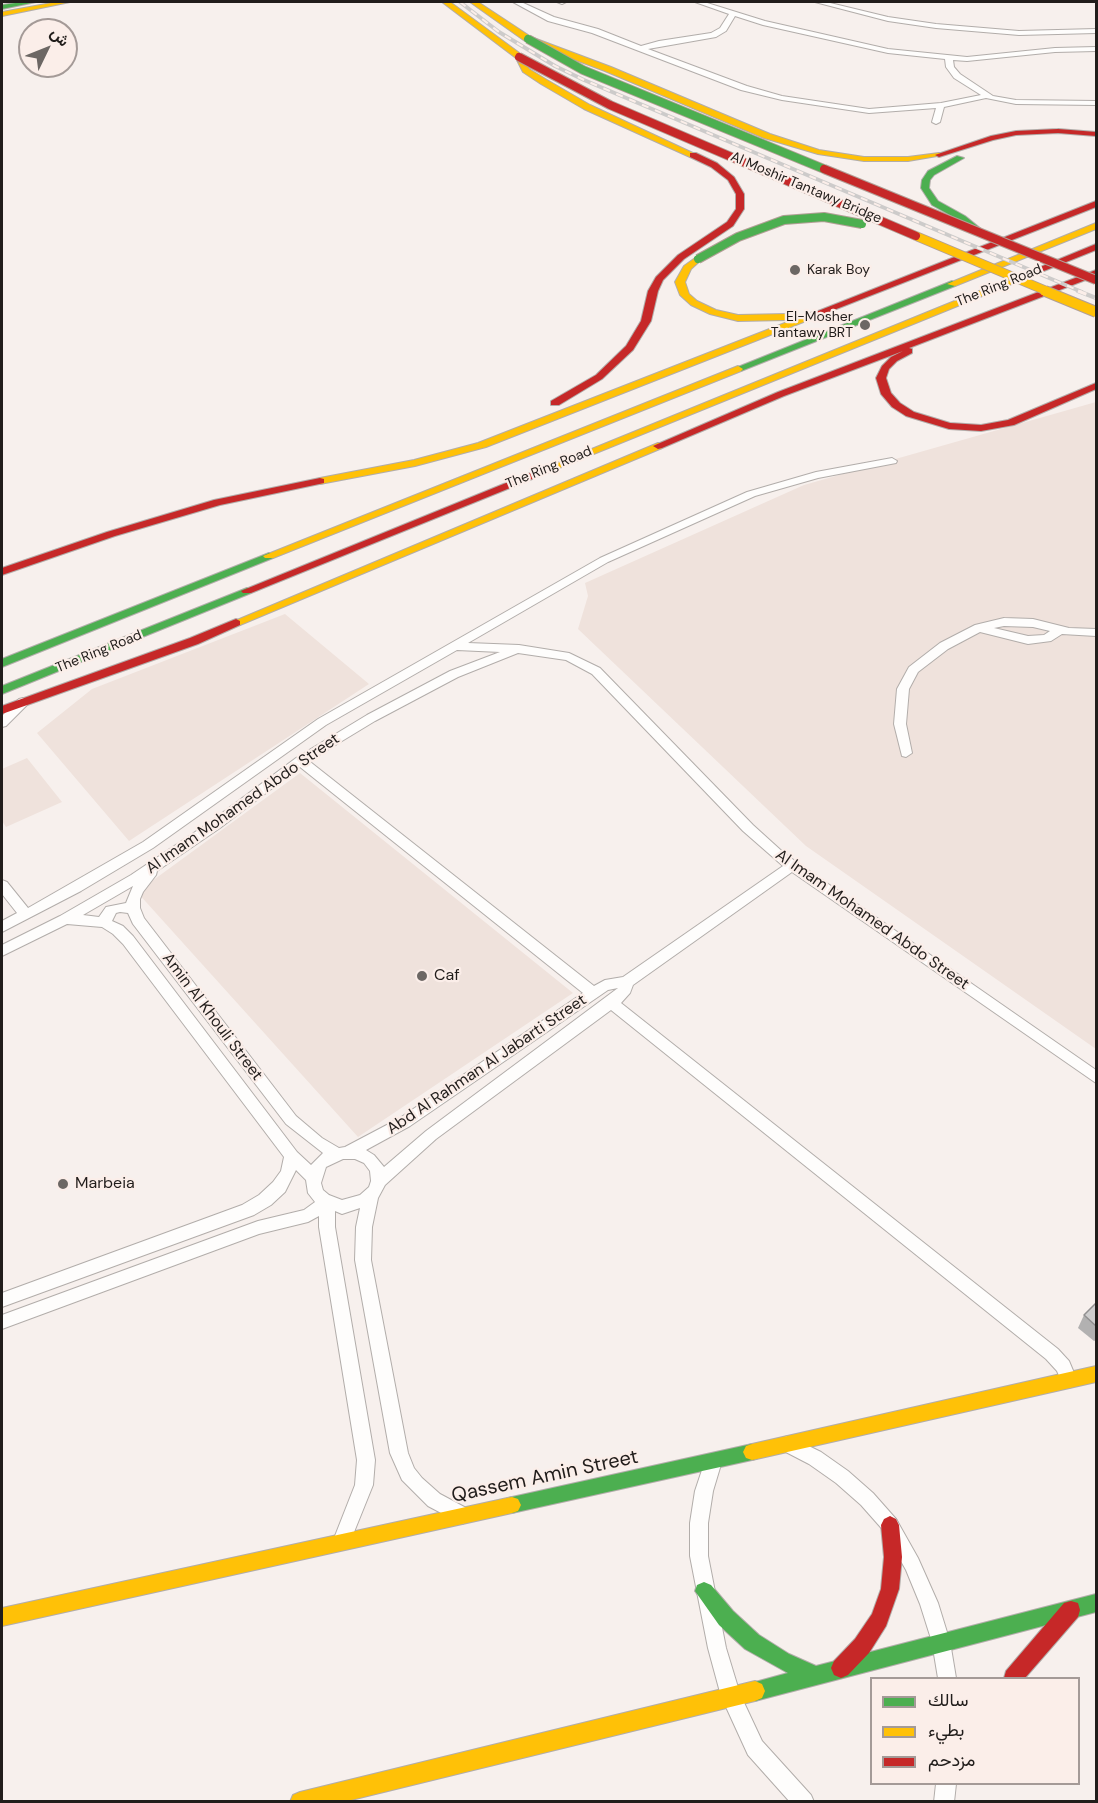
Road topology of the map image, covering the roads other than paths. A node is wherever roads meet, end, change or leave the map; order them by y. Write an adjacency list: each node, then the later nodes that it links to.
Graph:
1 (32, 2): 10 (main road)
2 (66, 2): 12 (main road)
3 (446, 2): 18 (main road)
4 (474, 2): 11 (main road)
5 (517, 2): 16 (street)
6 (699, 2): 9 (street)
7 (718, 2): 9 (street)
8 (819, 2): 14 (street)
9 (710, 6): 13 (street)
10 (2, 7)
11 (487, 7): 15 (main road)
12 (2, 14)
13 (734, 14): 16 (street); 19 (street)
14 (1096, 31)
15 (528, 39): 24 (main road); 28 (main road, Al Moshir Tantawy Bridge, bridge)
16 (640, 49): 22 (street)
17 (1096, 49): 19 (street)
18 (519, 57): 30 (main road, Al Moshir Tantawy Bridge, bridge); 41 (main road)
19 (949, 58): 20 (street)
20 (987, 96): 21 (street); 22 (street)
21 (1096, 103)
22 (941, 105): 23 (street)
23 (936, 122)
24 (1096, 134)
25 (1096, 148): 28 (main road)
26 (1096, 204): 34 (main road)
27 (1096, 226): 42 (main road, The Ring Road)
28 (978, 231): 33 (main road, Al Moshir Tantawy Bridge, bridge)
29 (1096, 247): 51 (main road, The Ring Road)
30 (973, 260): 32 (main road, Al Moshir Tantawy Bridge, bridge); 34 (main road, bridge)
31 (1096, 273): 37 (main road, The Ring Road)
32 (1019, 279): 35 (main road, Al Moshir Tantawy Bridge, bridge); 36 (main road, bridge)
33 (1096, 280)
34 (865, 295): 39 (main road)
35 (1096, 312)
36 (1096, 324)
37 (945, 330): 38 (main road); 52 (main road, The Ring Road)
38 (1096, 386)
39 (524, 429): 41 (main road); 42 (main road)
40 (892, 461): 47 (street, Al Imam Mohamed Abdo Street)
41 (337, 476): 43 (main road)
42 (381, 514): 49 (main road, The Ring Road)
43 (2, 572)
44 (979, 628): 45 (street); 45 (street); 56 (street)
45 (1060, 630): 46 (street)
46 (1096, 633)
47 (453, 646): 48 (street, Al Imam Mohamed Abdo Street); 50 (street, Al Imam Mohamed Abdo Street)
48 (519, 649): 53 (street, Al Imam Mohamed Abdo Street); 59 (street, Al Imam Mohamed Abdo Street)
49 (2, 663)
50 (381, 688): 53 (street); 62 (street, Al Imam Mohamed Abdo Street)
51 (2, 690)
52 (23, 702): 54 (main road, The Ring Road); 55 (street)
53 (399, 703): 57 (street, Al Imam Mohamed Abdo Street)
54 (2, 711)
55 (2, 723)
56 (906, 753)
57 (300, 762): 58 (street, Al Imam Mohamed Abdo Street); 68 (street)
58 (159, 863): 61 (street); 63 (street, Al Imam Mohamed Abdo Street)
59 (792, 866): 67 (street, Abd Al Rahman Al Jabarti Street); 70 (street, Al Imam Mohamed Abdo Street)
60 (2, 885): 62 (street)
61 (133, 908): 64 (street); 71 (street, Amin Al Khouli Street)
62 (26, 915): 65 (street, Al Imam Mohamed Abdo Street)
63 (64, 919): 64 (street); 66 (street, Al Imam Mohamed Abdo Street)
64 (105, 923): 72 (street, Amin Al Khouli Street)
65 (2, 927)
66 (2, 951)
67 (626, 982): 68 (street, Abd Al Rahman Al Jabarti Street); 69 (street, Abd Al Rahman Al Jabarti Street)
68 (593, 993): 71 (street, Abd Al Rahman Al Jabarti Street)
69 (611, 1003): 74 (street, Abd Al Rahman Al Jabarti Street); 79 (street)
70 (1096, 1077)
71 (343, 1153): 73 (street); 74 (street)
72 (292, 1156): 73 (street, Amin Al Khouli Street); 76 (street)
73 (313, 1177): 75 (street)
74 (375, 1188): 75 (street); 82 (street)
75 (326, 1202): 77 (street); 84 (street)
76 (2, 1300)
77 (2, 1322)
78 (1096, 1374): 79 (main road, Qassem Amin Street)
79 (1069, 1380): 80 (main road, Qassem Amin Street)
80 (786, 1443): 81 (main road, Qassem Amin Street); 83 (street)
81 (712, 1461): 82 (main road, Qassem Amin Street); 85 (street)
82 (462, 1515): 84 (main road, Qassem Amin Street)
83 (890, 1525): 89 (street); 90 (main road)
84 (342, 1541): 88 (main road, Qassem Amin Street)
85 (704, 1591): 91 (main road); 94 (street)
86 (1096, 1603): 87 (main road)
87 (1071, 1610): 89 (main road); 93 (main road)
88 (2, 1617)
89 (941, 1642): 90 (main road); 92 (street)
90 (839, 1670): 91 (main road)
91 (815, 1675): 94 (main road)
92 (947, 1677)
93 (1014, 1677)
94 (731, 1696): 96 (main road); 97 (street)
95 (946, 1785): 98 (street)
96 (300, 1802)
97 (804, 1802)
98 (944, 1802)

